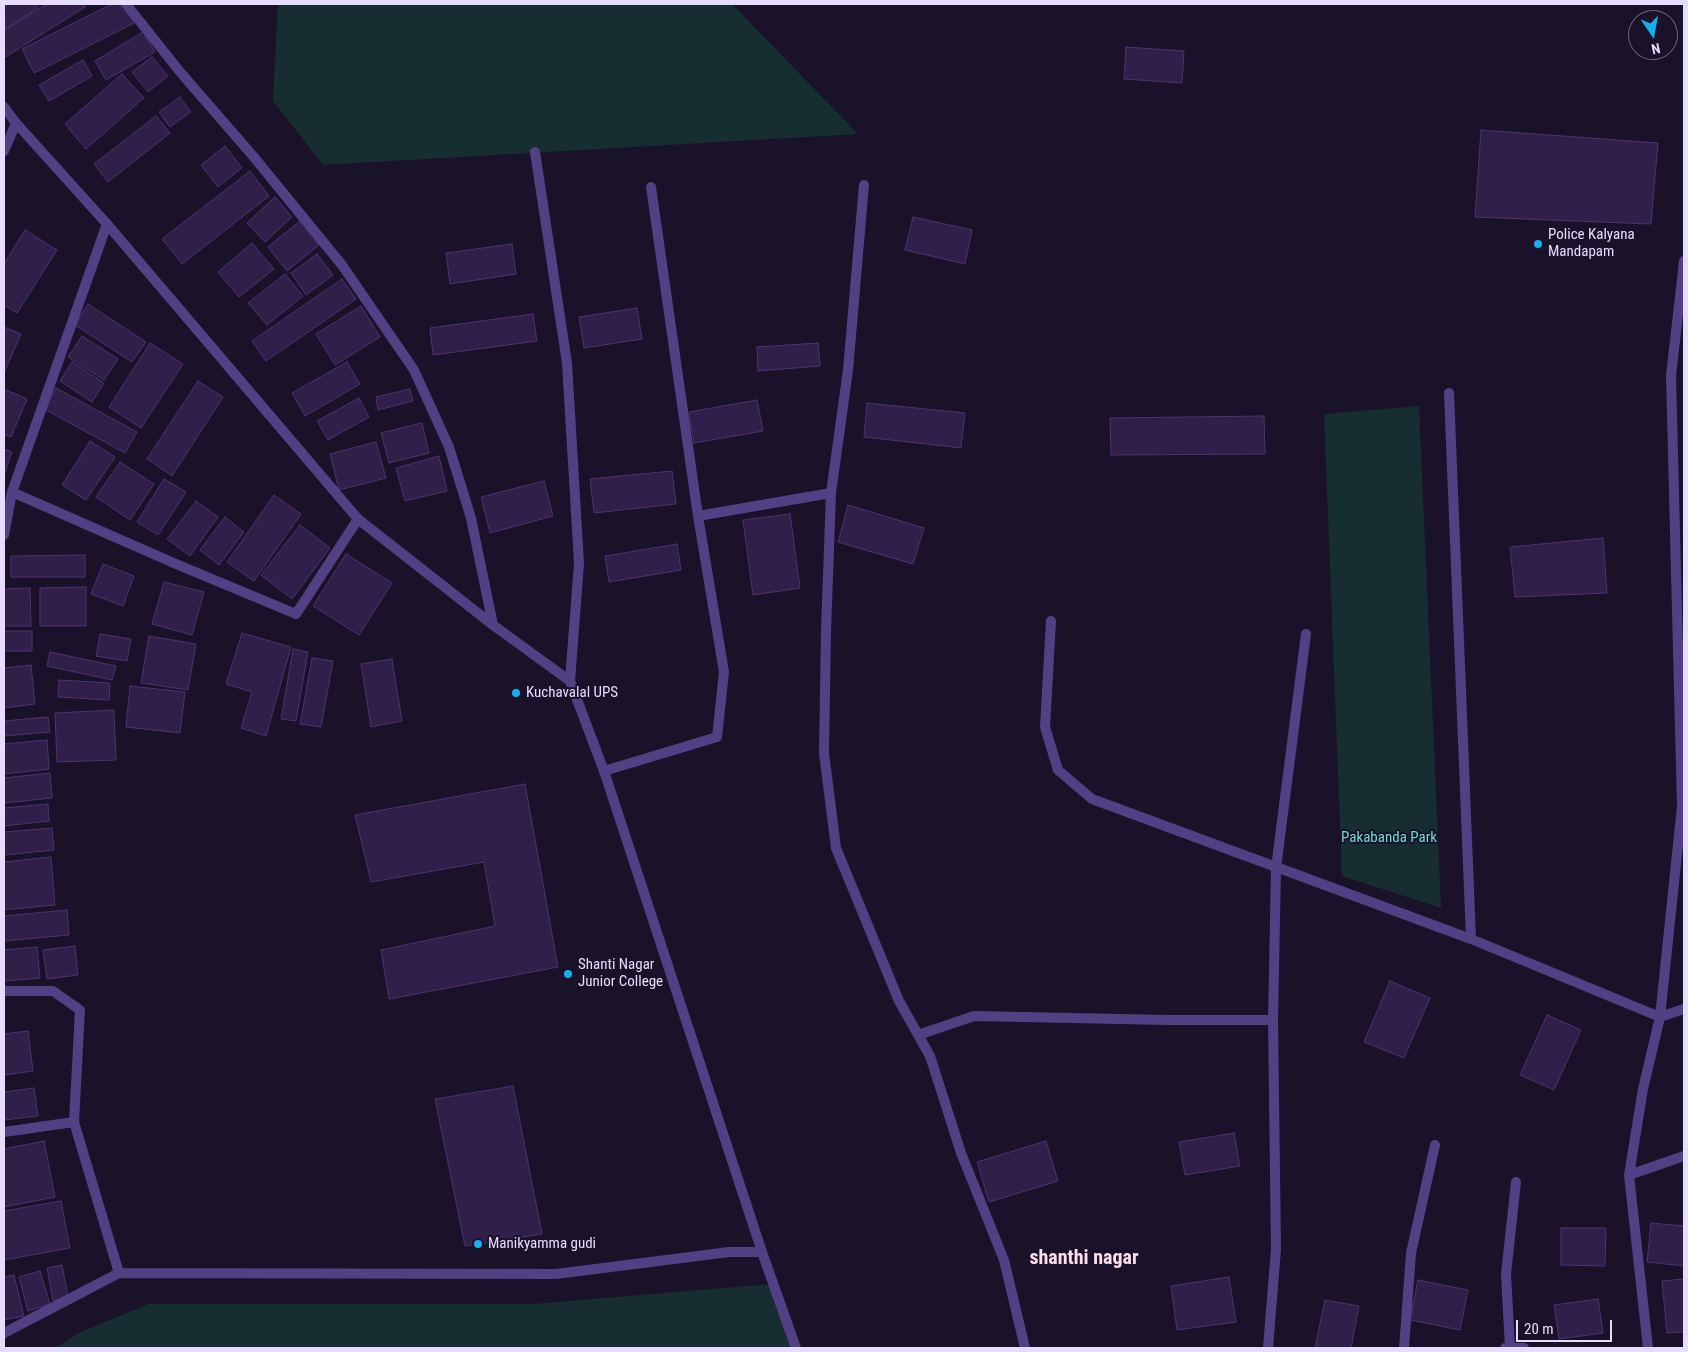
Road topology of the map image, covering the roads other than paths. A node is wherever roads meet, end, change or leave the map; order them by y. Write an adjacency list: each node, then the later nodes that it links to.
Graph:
1 (126, 4): 17 (street)
2 (4, 107): 3 (street)
3 (16, 123): 4 (street); 8 (street)
4 (4, 151)
5 (535, 152): 19 (street)
6 (864, 185): 12 (street)
7 (651, 186): 13 (street)
8 (107, 224): 11 (street); 14 (street)
9 (1684, 261): 25 (street)
10 (1448, 393): 22 (street)
11 (12, 492): 14 (street); 15 (street)
12 (831, 493): 13 (street); 27 (street)
13 (698, 516): 20 (street)
14 (358, 519): 17 (street)
15 (4, 535)
16 (1051, 621): 21 (street)
17 (493, 625): 19 (street)
18 (1306, 634): 21 (street)
19 (570, 681): 20 (street)
20 (604, 771): 34 (street)
21 (1276, 868): 22 (street); 26 (street)
22 (1471, 939): 25 (street)
23 (4, 991): 28 (street)
24 (1684, 1010): 25 (street)
25 (1660, 1017): 32 (street)
26 (1273, 1020): 27 (street); 39 (street)
27 (918, 1035): 38 (street)
28 (74, 1122): 29 (street); 35 (street)
29 (4, 1132)
30 (1435, 1145): 40 (street)
31 (1684, 1156): 32 (street)
32 (1629, 1175): 44 (street)
33 (1516, 1182): 42 (street)
34 (762, 1252): 35 (street); 37 (street)
35 (119, 1273): 36 (street)
36 (4, 1333)
37 (796, 1348)
38 (1025, 1348)
39 (1268, 1348)
40 (1404, 1348)
41 (1505, 1348): 42 (street)
42 (1510, 1348): 43 (street)
43 (1524, 1348)
44 (1648, 1348)

